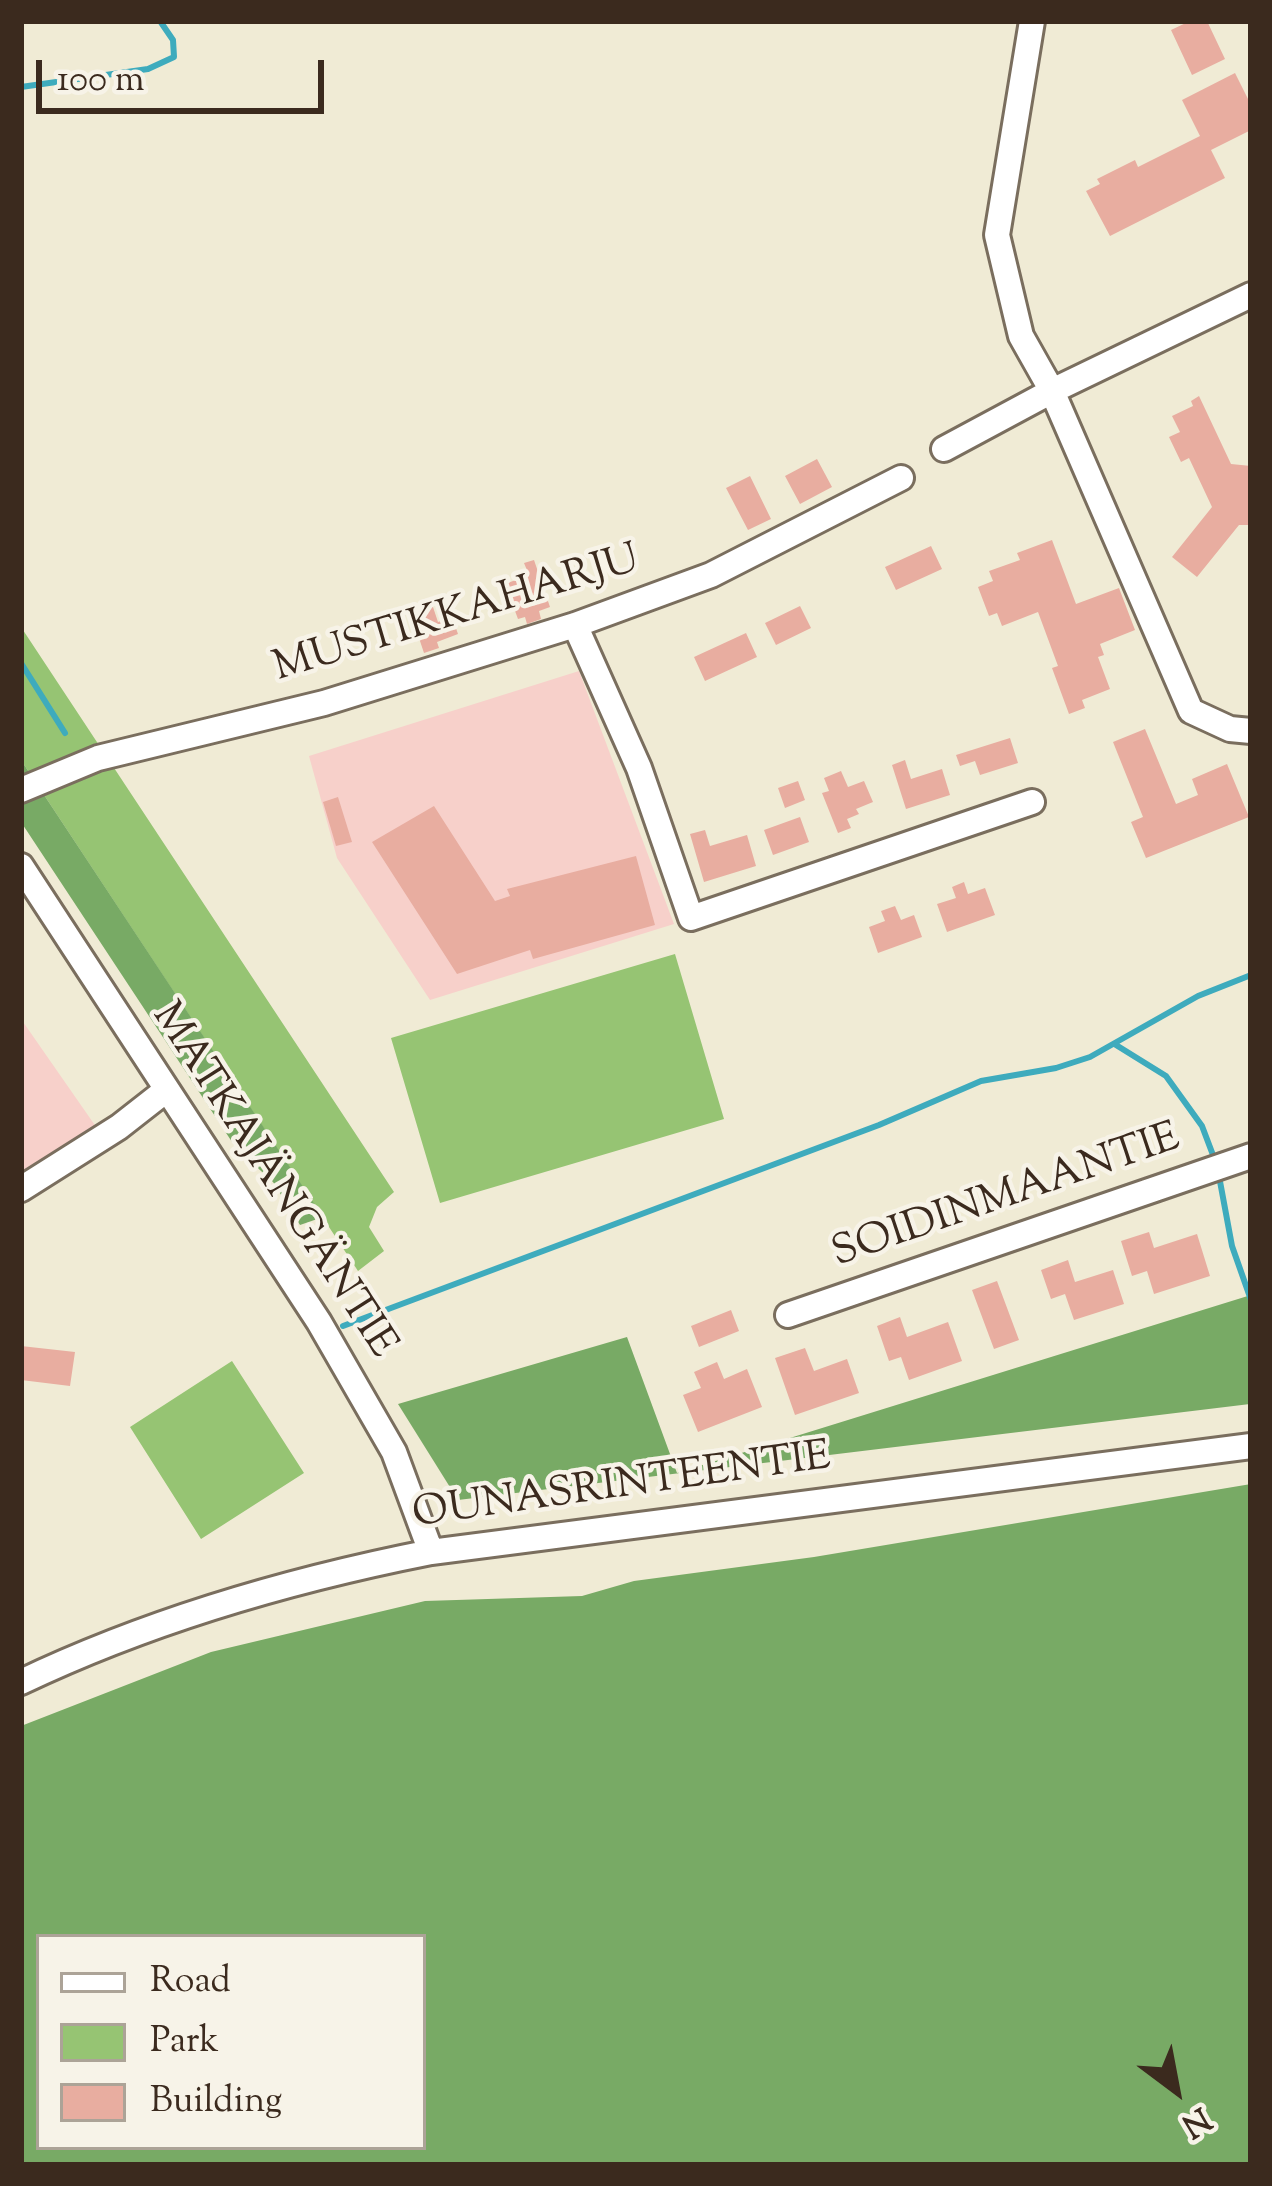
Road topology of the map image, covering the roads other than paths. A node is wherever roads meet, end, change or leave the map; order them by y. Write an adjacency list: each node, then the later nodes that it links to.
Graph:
1 (1032, 21): 3 (street)
2 (1251, 295): 3 (street)
3 (1052, 391): 4 (street); 7 (street)
4 (944, 449)
5 (901, 478): 6 (street, MUSTIKKAHARJU)
6 (575, 625): 8 (street, MUSTIKKAHARJU); 9 (street)
7 (1251, 731)
8 (21, 790)
9 (1032, 802)
10 (21, 866): 11 (street, MATKAJÄNGÄNTIE)
11 (165, 1091): 13 (street); 16 (street, MATKAJÄNGÄNTIE)
12 (1251, 1156): 14 (street, SOIDINMAANTIE)
13 (21, 1189)
14 (788, 1315)
15 (1251, 1446): 16 (street, OUNASRINTEENTIE)
16 (430, 1552): 17 (street, OUNASRINTEENTIE)
17 (21, 1682)

